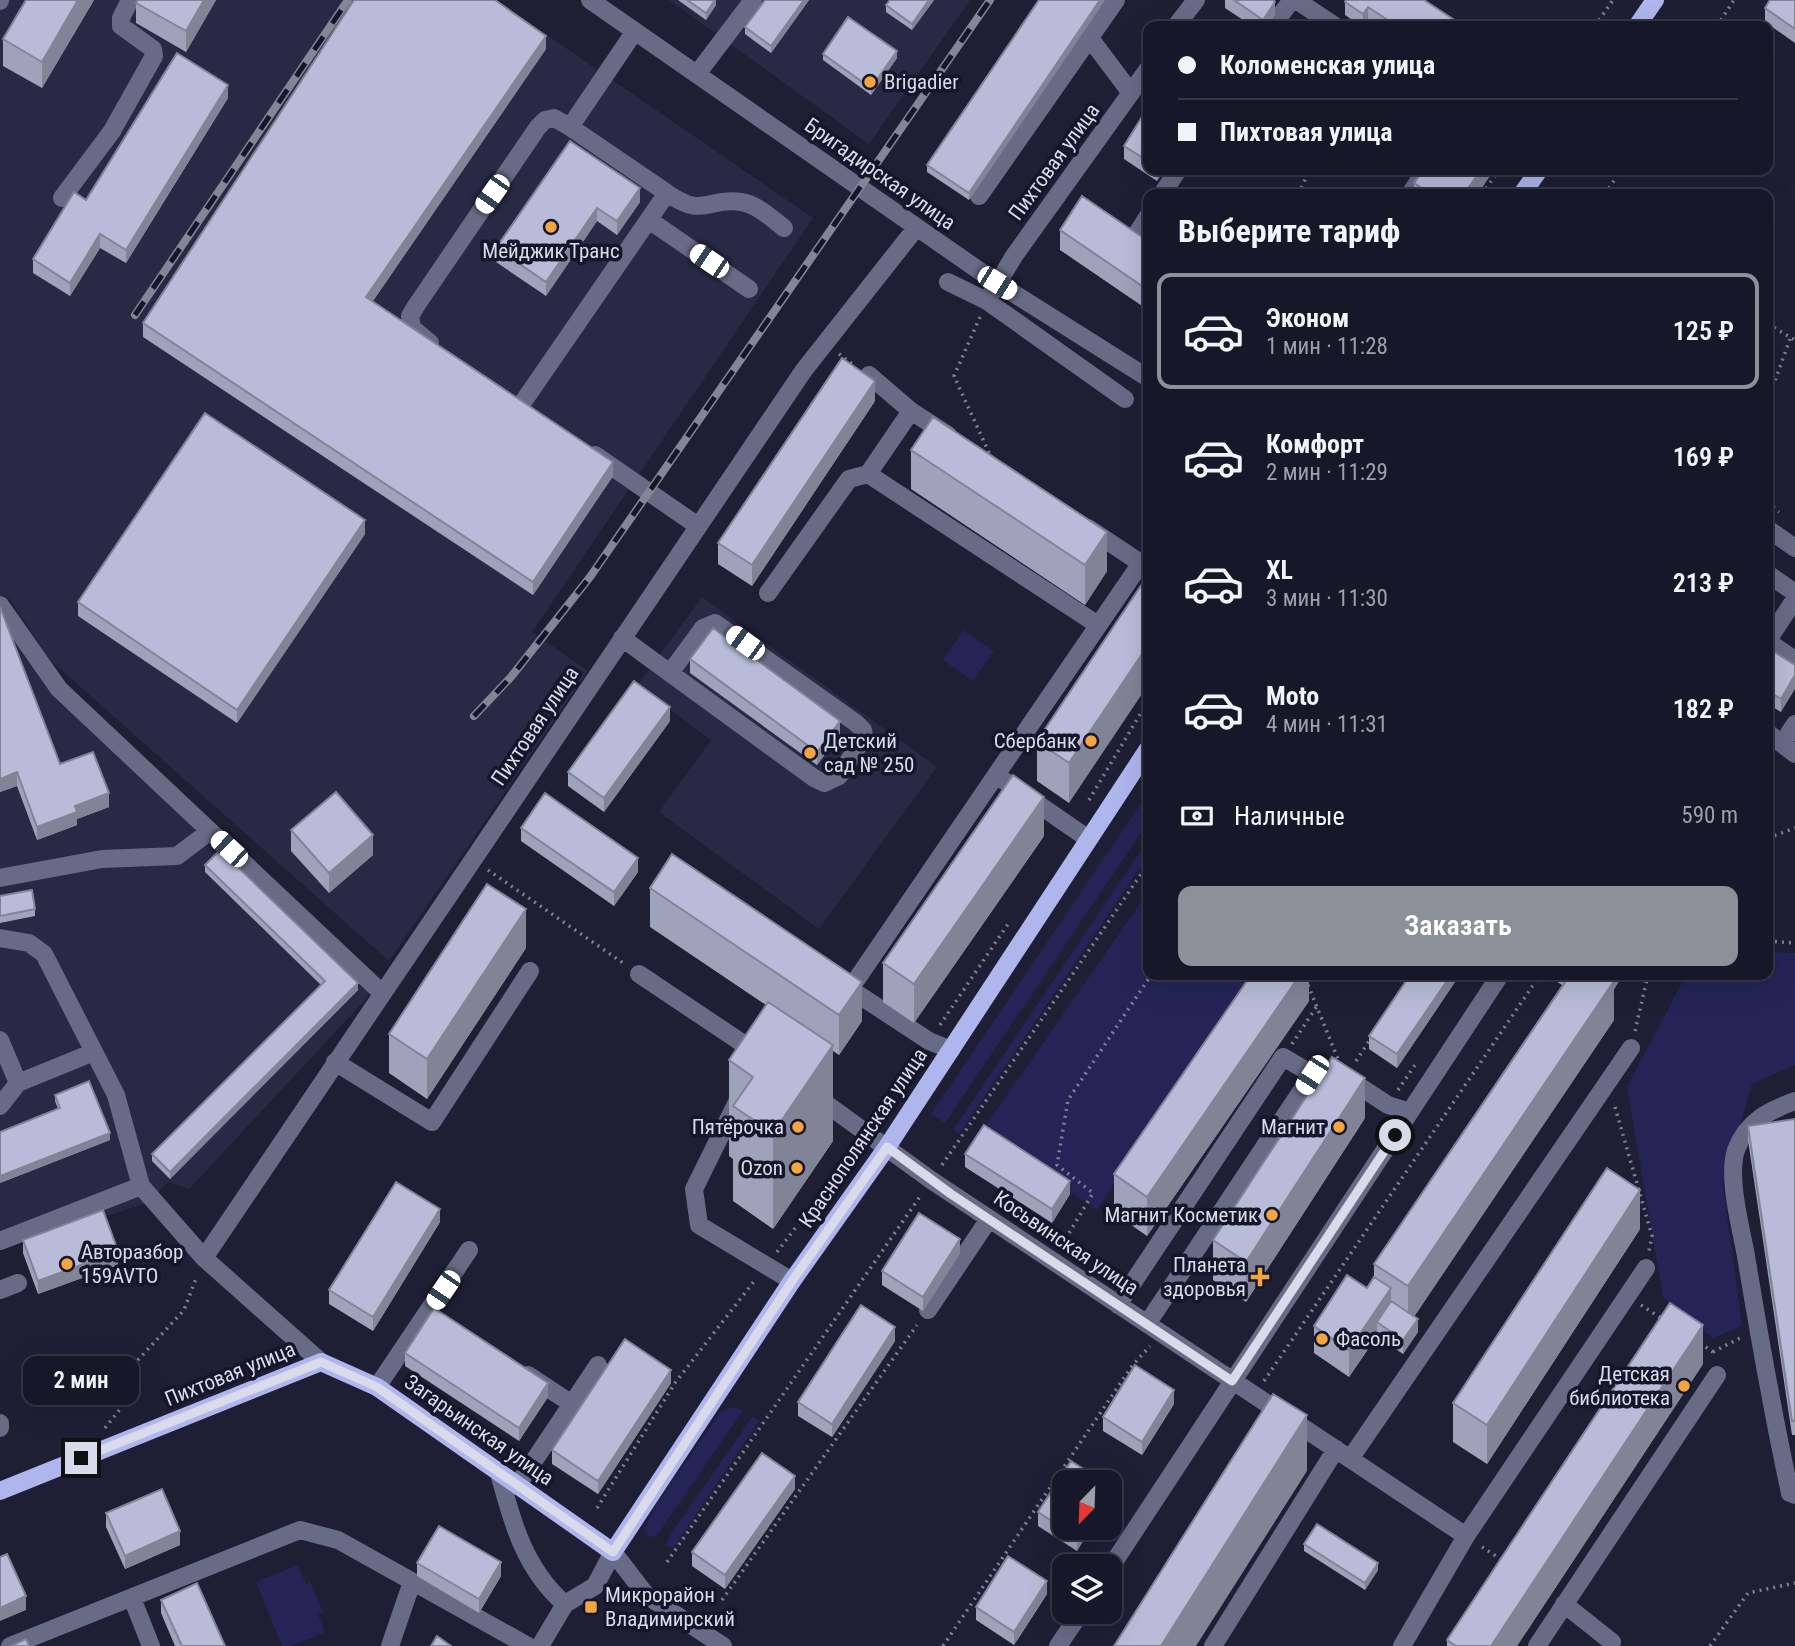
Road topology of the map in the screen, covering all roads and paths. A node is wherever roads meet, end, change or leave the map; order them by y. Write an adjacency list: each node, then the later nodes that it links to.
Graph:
1 (130, 0): 24 (street)
2 (590, 0): 16 (street, Бригадирская улица)
3 (753, 0): 18 (street)
4 (1116, 0): 17 (street)
5 (1196, 0): 10 (street)
6 (1294, 0): 11 (street); 12 (street)
7 (1613, 0): 13 (path)
8 (1655, 0): 14 (main road)
9 (1734, 0): 15 (path)
10 (1180, 21)
11 (1276, 21)
12 (1327, 21)
13 (1598, 21)
14 (1640, 21)
15 (1720, 21)
16 (635, 31): 18 (street, Бригадирская улица); 21 (street)
17 (1089, 37): 20 (street); 23 (street)
18 (697, 75): 27 (street, Бригадирская улица)
19 (1143, 76): 20 (street, Пихтовая улица)
20 (1131, 93): 29 (street, Пихтовая улица)
21 (570, 127): 22 (street); 35 (street)
22 (667, 193): 25 (street); 26 (street)
23 (979, 196)
24 (62, 198)
25 (649, 220): 30 (street); 40 (street)
26 (785, 228)
27 (916, 228): 29 (street, Бригадирская улица); 34 (street, Пихтовая улица)
28 (948, 282): 31 (street)
29 (997, 283): 31 (street, Пихтовая улица); 37 (street, Бригадирская улица)
30 (749, 289)
31 (987, 301): 39 (street); 44 (path)
32 (1773, 327): 33 (path)
33 (1793, 340): 38 (path)
34 (824, 344): 36 (path); 47 (street, Пихтовая улица)
35 (444, 352)
36 (869, 375): 41 (street)
37 (1143, 375)
38 (1773, 388)
39 (1125, 399)
40 (521, 405)
41 (911, 411): 43 (street); 45 (street)
42 (575, 442): 47 (street)
43 (963, 445)
44 (994, 466)
45 (868, 474): 53 (street); 57 (street)
46 (1073, 518): 50 (street)
47 (698, 526): 59 (street, Пихтовая улица)
48 (1773, 533): 49 (street)
49 (1795, 548)
50 (1143, 565)
51 (1143, 567): 57 (street)
52 (1773, 578): 54 (street)
53 (768, 593)
54 (1795, 593)
55 (1795, 599): 58 (street)
56 (0, 605): 69 (street)
57 (1098, 625): 67 (street)
58 (1773, 633)
59 (622, 638): 62 (street); 72 (street, Пихтовая улица)
60 (1773, 645): 61 (street)
61 (1795, 660)
62 (670, 673): 62 (street)
63 (1143, 711): 70 (path)
64 (1795, 724): 65 (street)
65 (1781, 744)
66 (1143, 755): 70 (main road, Краснополянская улица)
67 (996, 775): 70 (street); 90 (street)
68 (1795, 828): 71 (path)
69 (209, 831): 74 (street); 86 (street)
70 (1080, 833): 92 (main road, Краснополянская улица)
71 (1773, 836)
72 (472, 859): 80 (path); 86 (street, Пихтовая улица)
73 (1143, 871): 106 (path)
74 (0, 878)
75 (1012, 918): 90 (path)
76 (0, 938): 93 (street)
77 (1773, 941): 78 (path)
78 (1795, 943)
79 (530, 971): 95 (street)
80 (639, 974): 114 (street)
81 (1148, 980): 113 (path)
82 (1497, 980): 103 (street)
83 (1537, 980): 133 (path)
84 (1647, 980): 91 (path)
85 (1306, 981): 87 (path)
86 (382, 993): 95 (street, Пихтовая улица)
87 (1317, 1006): 94 (path); 97 (path)
88 (1375, 1032): 97 (path)
89 (0, 1040): 98 (street)
90 (929, 1041): 92 (street); 104 (path)
91 (1631, 1048): 100 (street)
92 (951, 1049): 105 (main road, Краснополянская улица)
93 (94, 1052): 98 (street); 107 (street)
94 (1283, 1057): 96 (street); 120 (street)
95 (335, 1062): 112 (street, Пихтовая улица)
96 (1312, 1075): 97 (street); 124 (street)
97 (1345, 1077): 103 (street)
98 (18, 1083): 102 (street)
99 (799, 1084): 104 (street, Косьвинская улица)
100 (1608, 1085): 115 (path); 135 (street)
101 (1795, 1101): 123 (street)
102 (0, 1105)
103 (1410, 1112): 131 (street)
104 (866, 1133): 105 (street, Косьвинская улица); 114 (path)
105 (887, 1147): 109 (street, Косьвинская улица); 116 (main road, Краснополянская улица)
106 (940, 1168)
107 (141, 1186): 110 (street); 112 (street, Загарьинская улица)
108 (925, 1189): 145 (path)
109 (989, 1219): 113 (street, Косьвинская улица); 121 (street)
110 (0, 1241)
111 (470, 1250): 132 (street)
112 (204, 1258): 127 (street, Загарьинская улица); 136 (path)
113 (1052, 1261): 120 (street, Косьвинская улица)
114 (767, 1265): 116 (street); 141 (path)
115 (1646, 1268): 119 (street)
116 (792, 1281): 143 (main road, Краснополянская улица)
117 (18, 1283): 118 (street)
118 (0, 1290)
119 (1628, 1296): 122 (path); 142 (street)
120 (1118, 1305): 124 (street, Косьвинская улица)
121 (928, 1310): 150 (path)
122 (1671, 1324)
123 (1758, 1328): 126 (path); 140 (street)
124 (1155, 1329): 131 (street, Косьвинская улица); 162 (path)
125 (1692, 1338): 126 (path)
126 (1713, 1352): 130 (path)
127 (321, 1362): 132 (main road, Загарьинская улица); 136 (main road, Пихтовая улица)
128 (598, 1365): 134 (street)
129 (517, 1368): 134 (street)
130 (1717, 1375): 152 (street)
131 (1232, 1381): 133 (street, Косьвинская улица); 144 (street)
132 (377, 1387): 137 (main road, Загарьинская улица)
133 (1255, 1395): 135 (street, Косьвинская улица)
134 (572, 1404): 138 (street)
135 (1343, 1454): 142 (street, Косьвинская улица); 164 (street)
136 (81, 1458): 139 (main road, Пихтовая улица)
137 (499, 1473): 138 (main road, Загарьинская улица); 151 (street)
138 (517, 1486): 143 (main road, Загарьинская улица)
139 (0, 1491)
140 (1795, 1495)
141 (597, 1508)
142 (1466, 1536): 146 (path); 165 (street)
143 (613, 1552): 151 (street); 161 (street, Загарьинская улица)
144 (1119, 1554)
145 (667, 1562)
146 (1507, 1564)
147 (412, 1582): 149 (street); 158 (street); 159 (street)
148 (1795, 1583): 167 (path)
149 (132, 1598): 154 (street); 157 (street)
150 (722, 1600)
151 (565, 1604): 160 (street)
152 (1564, 1604): 155 (street); 166 (street)
153 (1073, 1624): 163 (street)
154 (37, 1641): 156 (street)
155 (1612, 1642)
156 (10, 1646)
157 (151, 1646)
158 (390, 1646)
159 (528, 1646)
160 (540, 1646)
161 (723, 1646)
162 (943, 1646)
163 (1058, 1646)
164 (1213, 1646)
165 (1402, 1646)
166 (1536, 1646)
167 (1710, 1646)

